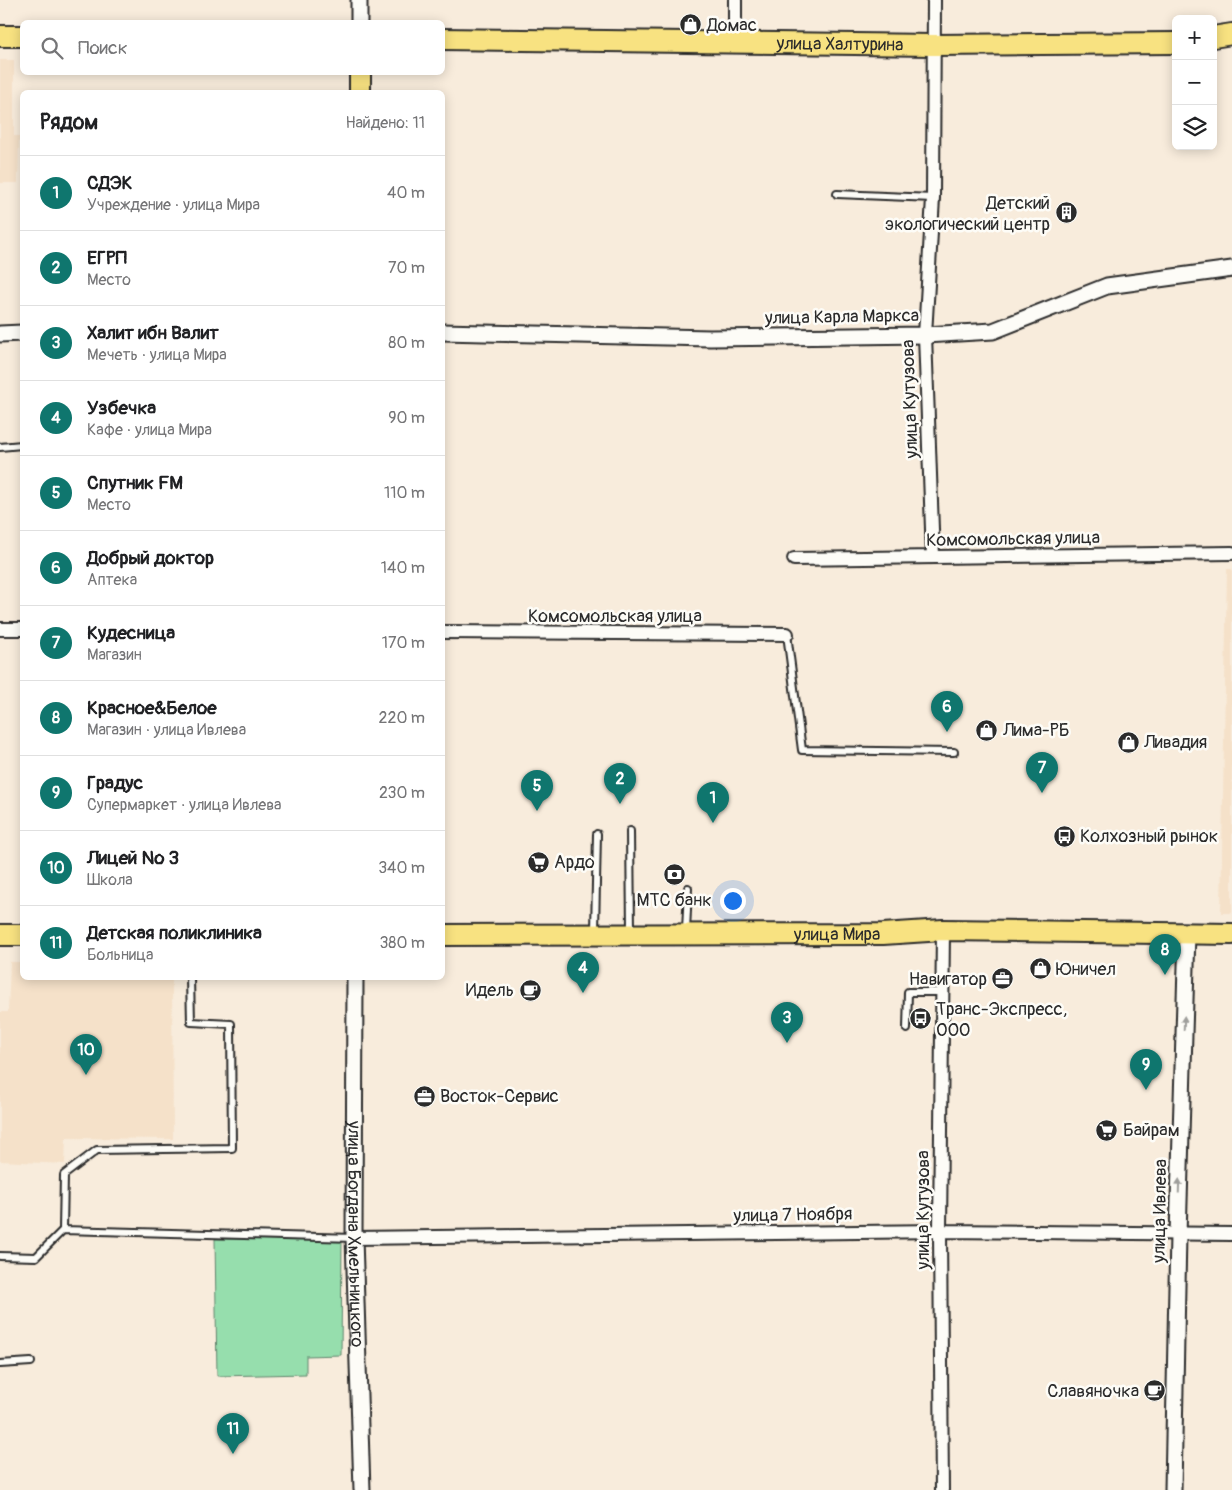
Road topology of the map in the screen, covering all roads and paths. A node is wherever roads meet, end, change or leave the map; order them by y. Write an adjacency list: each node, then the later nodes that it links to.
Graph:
1 (359, 0): 4 (street)
2 (735, 0): 11 (street)
3 (934, 0): 12 (street, улица Кутузова)
4 (359, 20)
5 (1232, 34): 8 (main road)
6 (0, 36): 7 (main road)
7 (20, 36)
8 (1217, 36)
9 (445, 38): 11 (main road, улица Халтурина)
10 (1172, 43): 12 (main road, улица Халтурина)
11 (735, 44): 12 (main road, улица Халтурина)
12 (933, 45): 16 (street, улица Кутузова)
13 (360, 75): 14 (main road)
14 (360, 90)
15 (837, 194): 16 (lane)
16 (933, 198): 21 (street, улица Кутузова)
17 (1232, 269): 21 (street, улица Карла Маркса)
18 (445, 332): 21 (street, улица Карла Маркса)
19 (20, 333): 20 (street)
20 (0, 334)
21 (925, 335): 25 (street, улица Кутузова)
22 (20, 445): 23 (lane)
23 (0, 447)
24 (1232, 553): 25 (street, Комсомольская улица)
25 (933, 558): 26 (street, Комсомольская улица)
26 (794, 559)
27 (20, 629): 28 (street)
28 (0, 630)
29 (445, 632): 30 (street, Комсомольская улица)
30 (787, 634): 31 (lane)
31 (954, 752)
32 (630, 831): 42 (lane)
33 (597, 834): 41 (lane)
34 (688, 888): 43 (lane)
35 (943, 930): 36 (main road, улица Мира); 43 (main road, улица Мира); 46 (street, улица Кутузова)
36 (1187, 933): 37 (main road, улица Мира); 51 (street, улица Ивлева, one-way to 36)
37 (1232, 934)
38 (0, 935): 39 (main road)
39 (20, 935)
40 (445, 935): 41 (main road, улица Мира)
41 (594, 935): 42 (main road, улица Мира)
42 (631, 935): 43 (main road, улица Мира)
43 (686, 935)
44 (190, 980): 48 (lane)
45 (356, 980): 52 (street, улица Богдана Хмельницкого)
46 (942, 992): 47 (lane); 49 (street, улица Кутузова)
47 (907, 1030)
48 (63, 1230): 52 (lane); 53 (lane)
49 (940, 1231): 51 (street, улица 7 Ноября); 52 (street, улица 7 Ноября); 57 (street, улица Кутузова)
50 (1232, 1234): 51 (street, улица 7 Ноября)
51 (1178, 1235): 58 (street, улица Ивлева)
52 (354, 1238): 56 (street, улица Богдана Хмельницкого)
53 (0, 1256)
54 (31, 1362): 55 (lane)
55 (0, 1364)
56 (362, 1490)
57 (942, 1490)
58 (1173, 1490)

